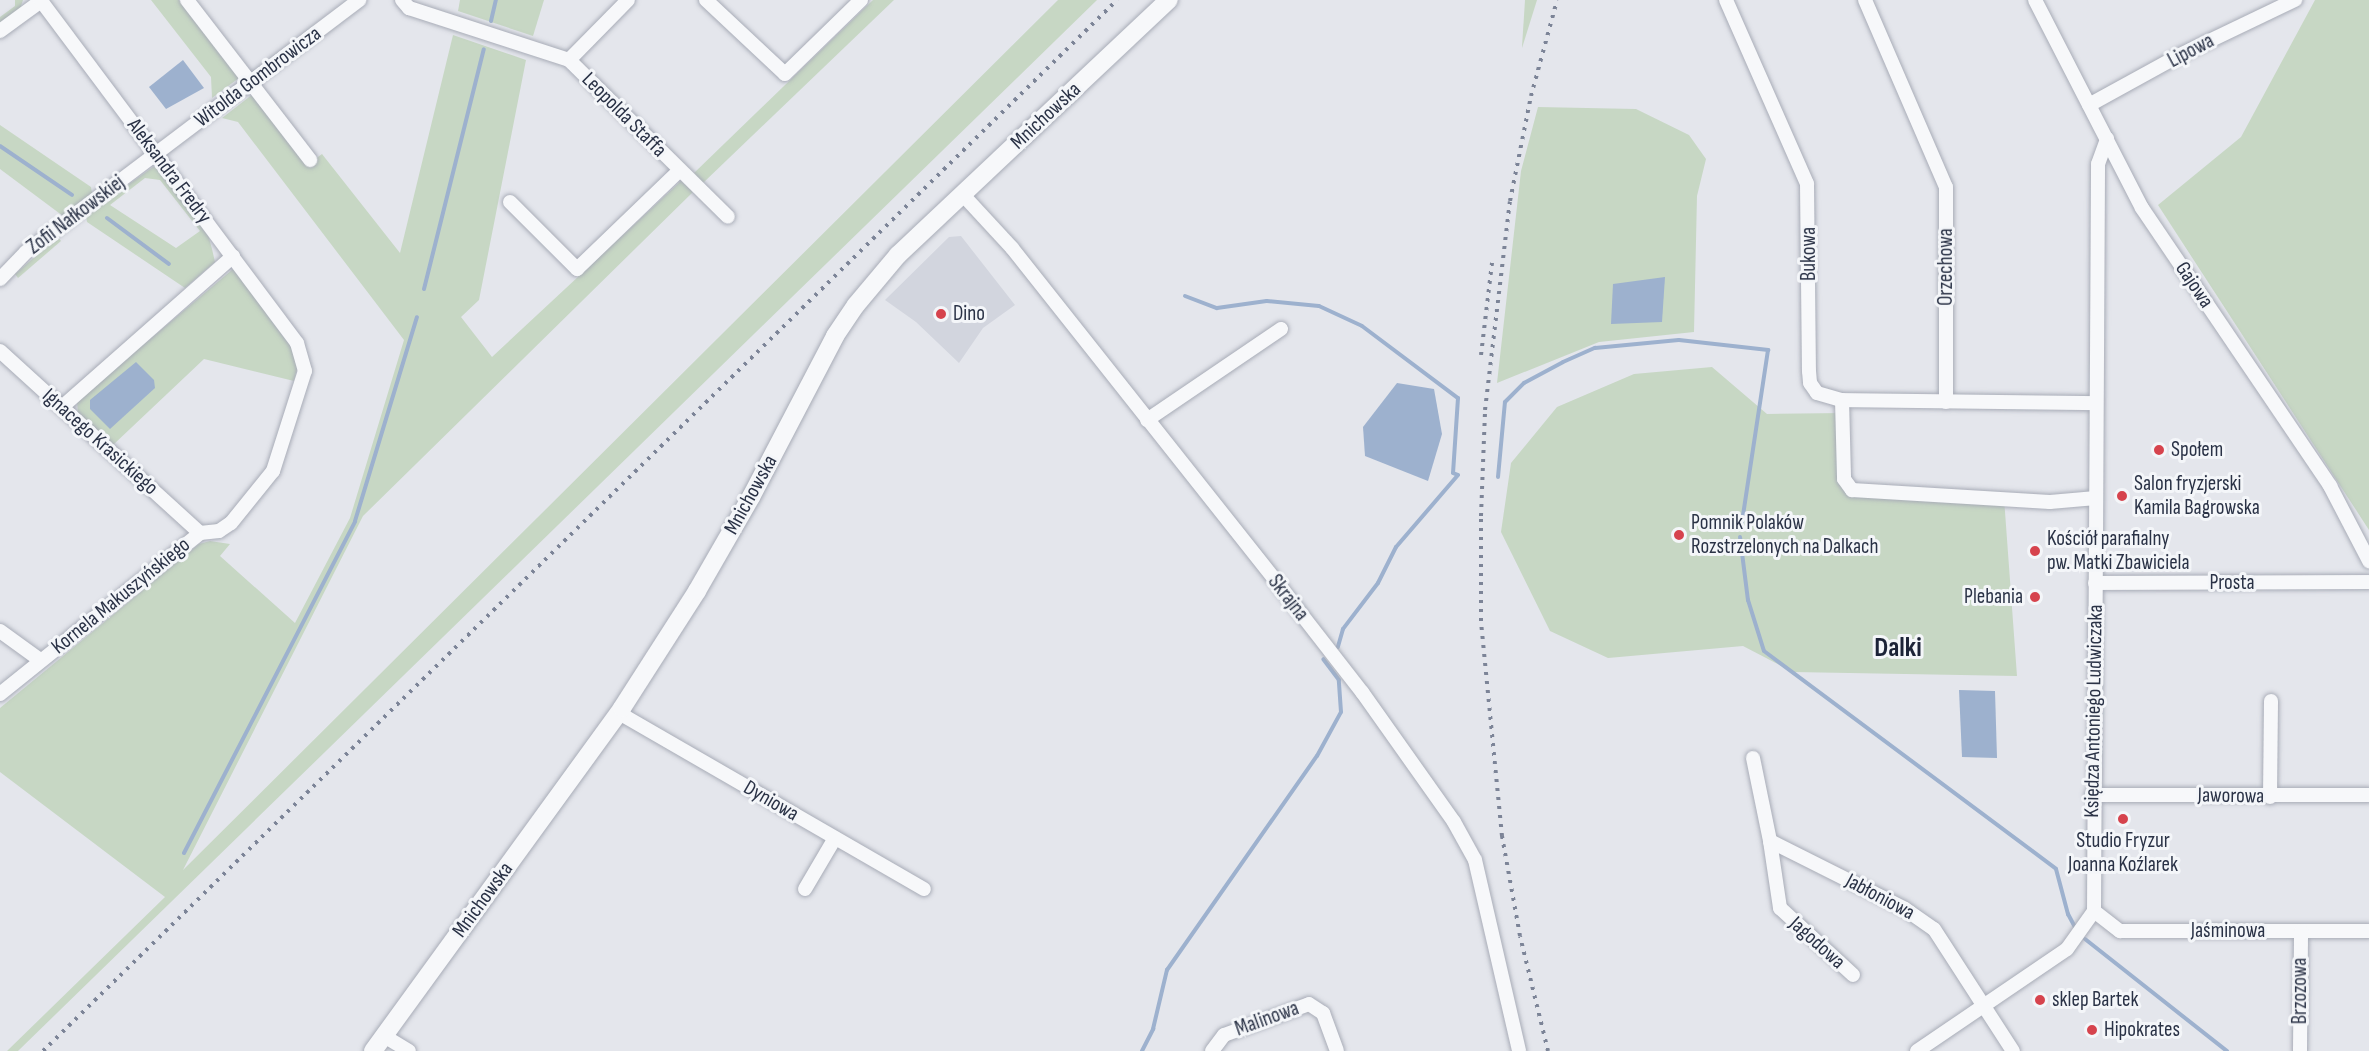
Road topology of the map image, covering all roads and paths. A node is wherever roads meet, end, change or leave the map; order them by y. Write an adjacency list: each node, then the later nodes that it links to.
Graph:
1 (40, 0): 13 (street); 18 (street, Aleksandra Fredry)
2 (188, 0): 15 (street)
3 (359, 0): 15 (street, Witolda Gombrowicza)
4 (402, 0): 14 (street)
5 (628, 0): 14 (street)
6 (706, 0): 7 (street)
7 (861, 0)
8 (1169, 0): 21 (street, Mnichowska)
9 (1726, 0): 29 (street, Bukowa)
10 (1865, 0): 30 (street, Orzechowa)
11 (2035, 0): 16 (street, Gajowa)
12 (2295, 0): 16 (street, Lipowa)
13 (0, 31)
14 (569, 60): 20 (street, Leopolda Staffa)
15 (250, 82): 18 (street, Witolda Gombrowicza); 19 (street)
16 (2089, 105): 17 (street, Gajowa)
17 (2107, 140): 31 (street, Księdza Antoniego Ludwiczaka); 36 (street, Gajowa)
18 (156, 154): 24 (street, Aleksandra Fredry); 25 (street, Zofii Nałkowskiej)
19 (309, 160)
20 (680, 171): 22 (street, Leopolda Staffa); 23 (street, Leopolda Staffa)
21 (963, 195): 33 (street, Skrajna); 43 (street, Mnichowska)
22 (510, 202)
23 (728, 217)
24 (233, 256): 27 (street, Aleksandra Fredry); 32 (street)
25 (0, 279)
26 (1281, 329): 33 (street)
27 (297, 343): 35 (street, Kornela Makuszyńskiego)
28 (0, 351): 32 (street, Ignacego Krasickiego)
29 (1842, 400): 30 (street, Bukowa); 34 (street)
30 (1946, 402): 31 (street)
31 (2096, 403): 34 (street, Księdza Antoniego Ludwiczaka)
32 (62, 406): 35 (street, Ignacego Krasickiego)
33 (1146, 420): 61 (street, Skrajna)
34 (2096, 498): 38 (street, Księdza Antoniego Ludwiczaka)
35 (200, 533): 40 (street, Kornela Makuszyńskiego)
36 (2369, 561)
37 (2369, 582): 38 (street, Prosta)
38 (2095, 584): 45 (street, Księdza Antoniego Ludwiczaka)
39 (0, 631): 40 (street)
40 (40, 660): 41 (street, Kornela Makuszyńskiego)
41 (0, 694)
42 (2271, 702): 47 (street)
43 (619, 713): 48 (street, Dyniowa); 57 (street, Mnichowska)
44 (1753, 758): 49 (street)
45 (2092, 795): 47 (street, Jaworowa); 52 (street, Księdza Antoniego Ludwiczaka)
46 (2369, 795): 47 (street, Jaworowa)
47 (2270, 797)
48 (835, 838): 50 (street); 51 (street, Dyniowa)
49 (1770, 841): 55 (street, Jagodowa); 56 (street, Jabłoniowa)
50 (805, 889)
51 (924, 889)
52 (2094, 911): 53 (street, Jaśminowa); 56 (street, Księdza Antoniego Ludwiczaka)
53 (2301, 931): 54 (street, Jaśminowa); 64 (street, Brzozowa)
54 (2369, 931)
55 (1853, 975)
56 (1987, 1006): 62 (street, Księdza Antoniego Ludwiczaka); 63 (street, Jabłoniowa)
57 (379, 1044): 58 (street)
58 (409, 1051)
59 (1212, 1051): 60 (street, Malinowa)
60 (1337, 1051)
61 (1519, 1051)
62 (1917, 1051)
63 (2013, 1051)
64 (2300, 1051)

